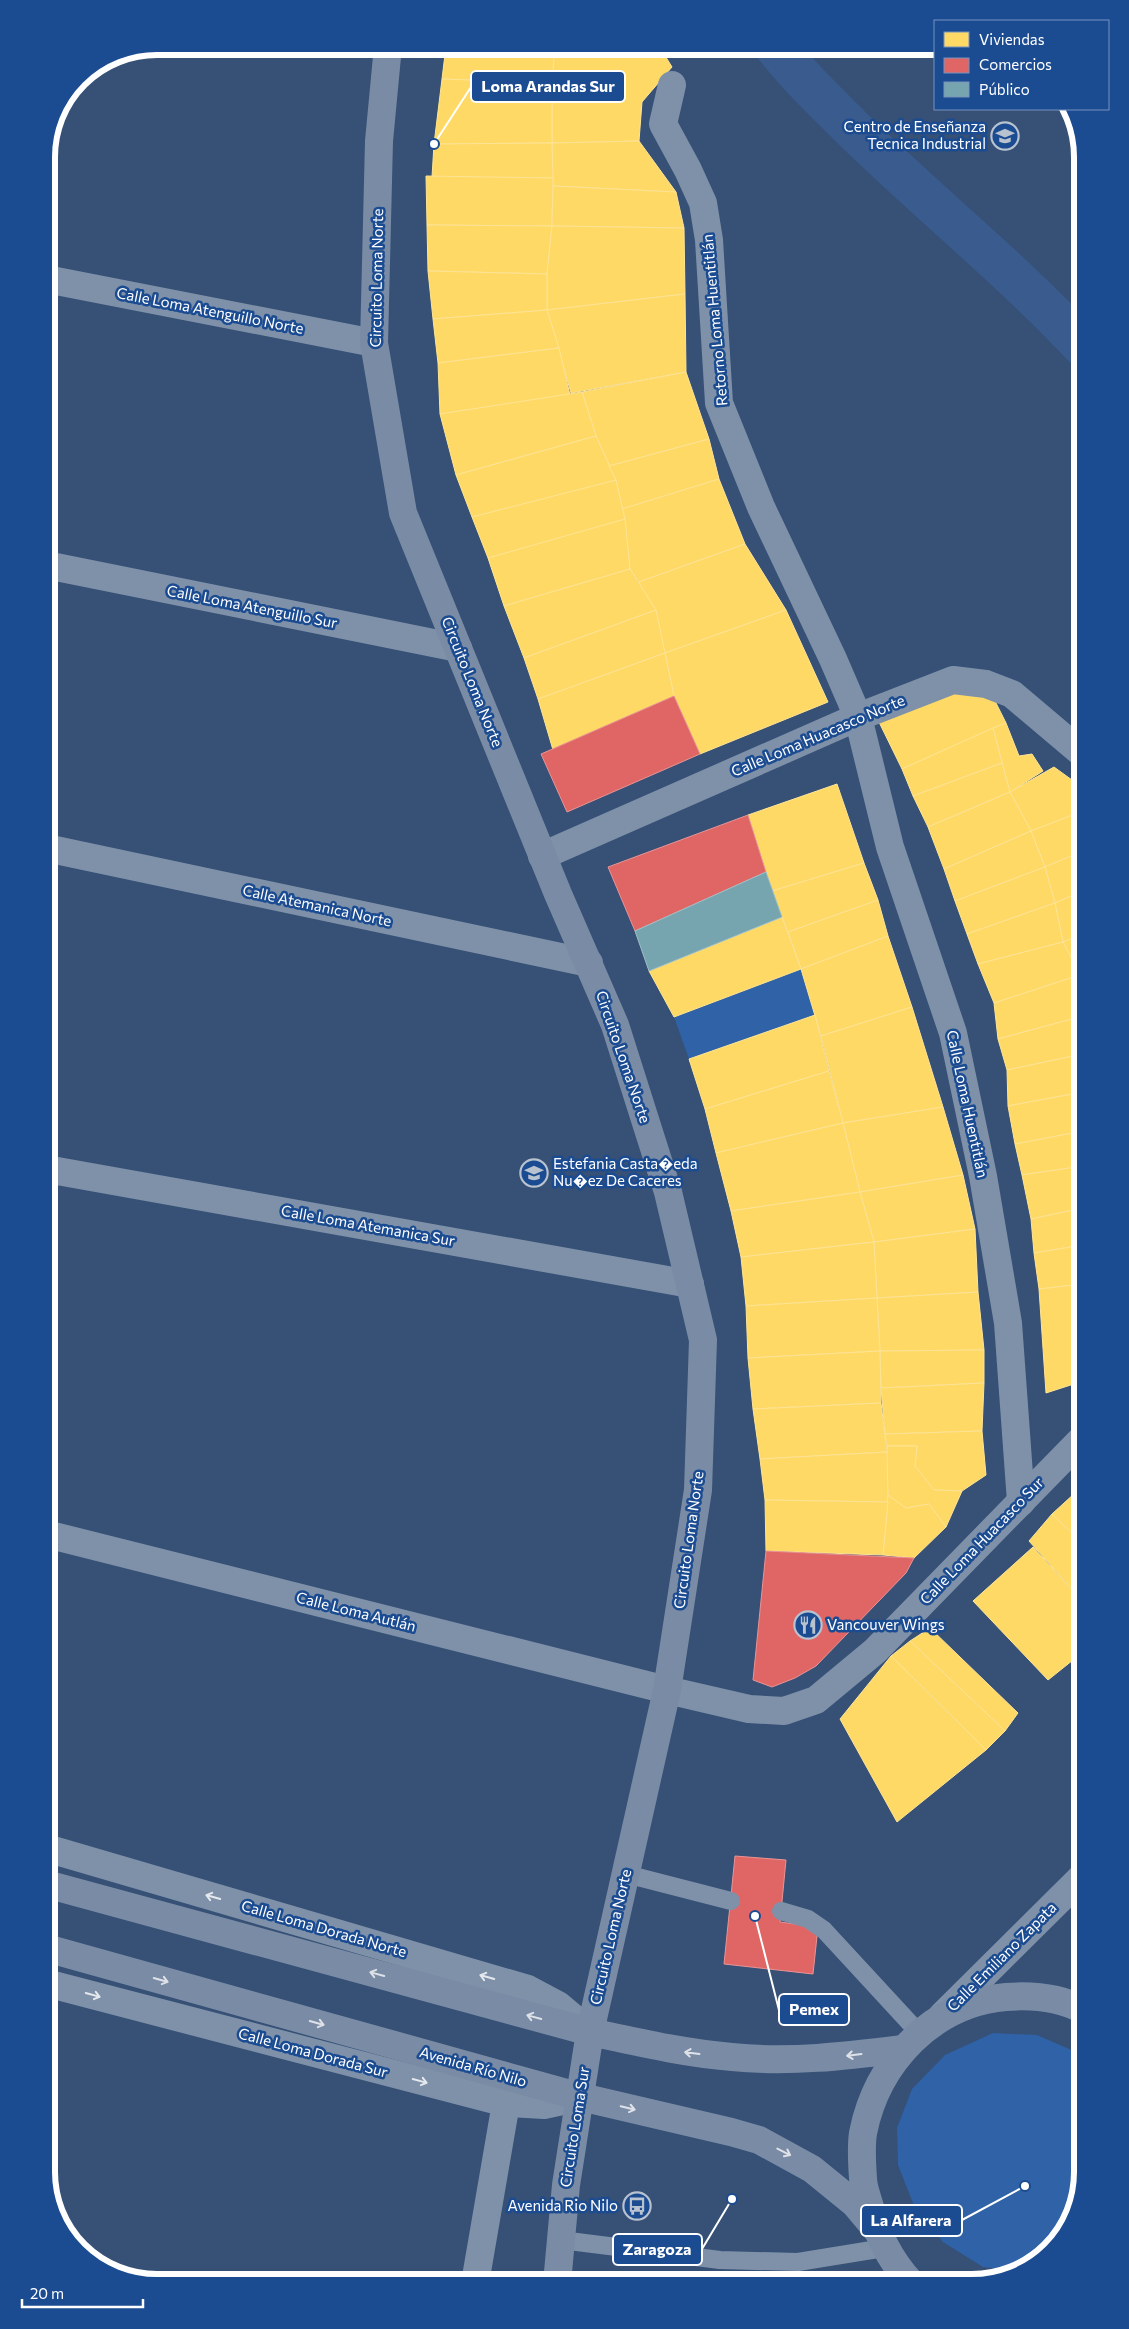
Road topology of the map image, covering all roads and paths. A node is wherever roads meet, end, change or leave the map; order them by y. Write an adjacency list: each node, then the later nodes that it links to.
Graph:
1 (387, 55): 4 (street, Circuito Loma Norte)
2 (672, 85): 7 (street, Retorno Loma Huentitlán)
3 (55, 281): 4 (street, Calle Loma Atenguillo Norte)
4 (374, 344): 6 (street, Circuito Loma Norte)
5 (55, 567): 6 (street, Calle Loma Atenguillo Sur)
6 (458, 648): 10 (street, Circuito Loma Norte)
7 (858, 717): 8 (street, Calle Loma Huacasco Norte); 10 (street, Calle Loma Huacasco Norte); 15 (street, Calle Loma Huentitlán)
8 (1074, 746)
9 (55, 850): 11 (street, Calle Atemanica Norte)
10 (542, 856): 11 (street, Circuito Loma Norte)
11 (588, 963): 13 (street, Circuito Loma Norte)
12 (55, 1170): 13 (street, Calle Loma Atemanica Sur)
13 (690, 1284): 17 (street, Circuito Loma Norte)
14 (1074, 1447): 15 (street, Calle Loma Huacasco Sur)
15 (1020, 1502): 17 (street, Calle Loma Huacasco Sur)
16 (55, 1536): 17 (street, Calle Loma Autlán)
17 (667, 1690): 19 (street, Circuito Loma Norte)
18 (55, 1851): 28 (street, Calle Loma Dorada Norte, one-way to 18)
19 (626, 1874): 22 (lane); 28 (street, Circuito Loma Norte)
20 (1074, 1885): 27 (street, Calle Emiliano Zapata)
21 (55, 1886): 28 (street, one-way to 21)
22 (731, 1901)
23 (781, 1911): 29 (lane)
24 (55, 1951): 30 (street, Avenida Río Nilo, one-way to 30)
25 (55, 1985): 31 (street, Calle Loma Dorada Sur, one-way to 31)
26 (1074, 2007): 27 (street)
27 (942, 2016): 29 (street)
28 (590, 2032): 29 (street, one-way to 28); 30 (street, Circuito Loma Sur)
29 (911, 2041): 32 (street)
30 (581, 2097): 31 (street, Calle Loma Dorada Sur); 32 (street, Avenida Río Nilo, one-way to 32); 33 (street, Circuito Loma Sur)
31 (506, 2103): 34 (street)
32 (880, 2238): 33 (lane); 36 (street, Avenida Río Nilo)
33 (561, 2240): 35 (street, Circuito Loma Sur)
34 (477, 2274)
35 (558, 2274)
36 (905, 2274)

